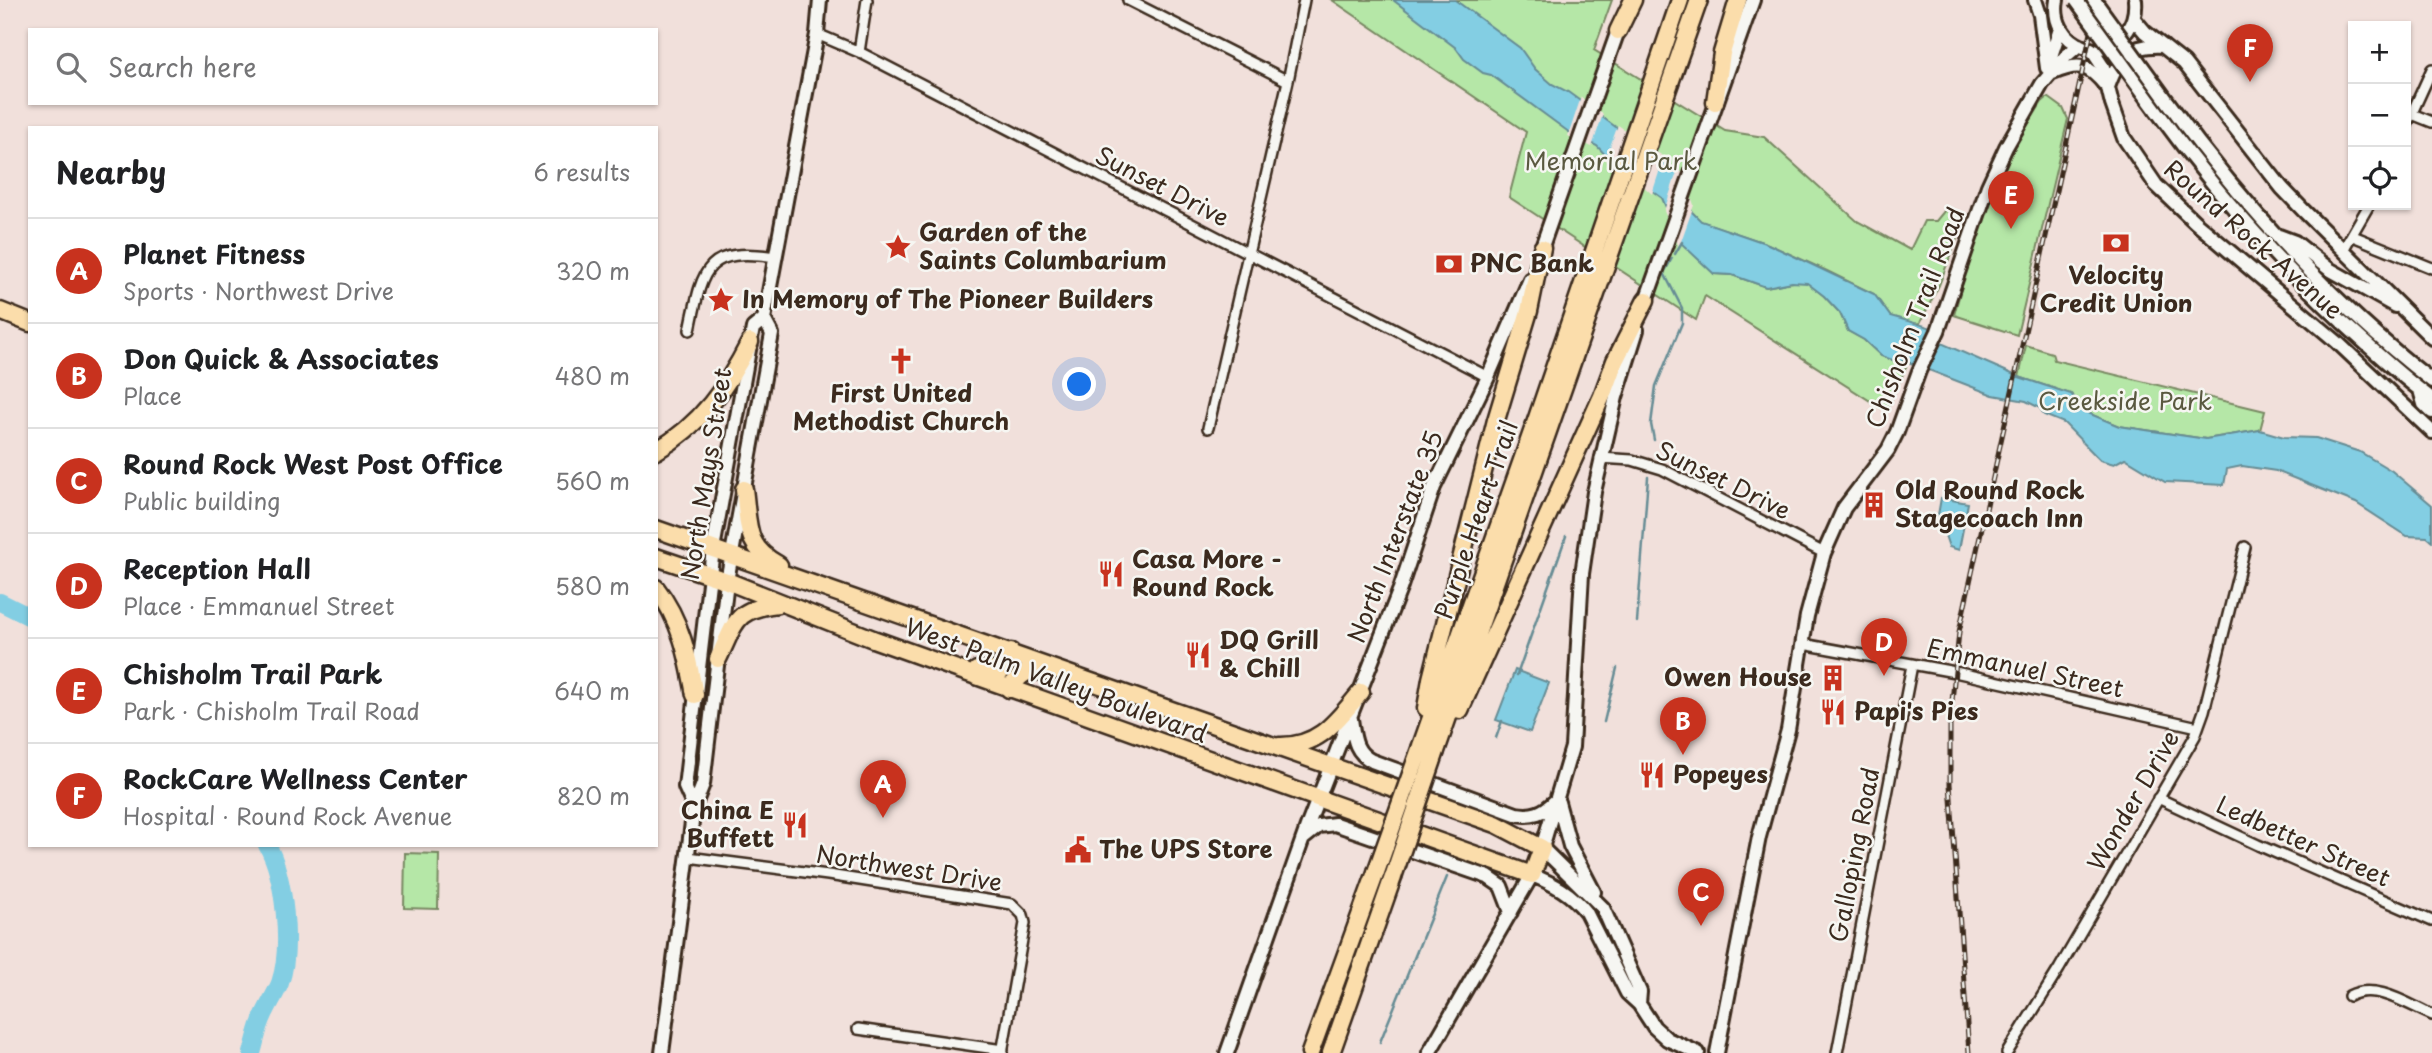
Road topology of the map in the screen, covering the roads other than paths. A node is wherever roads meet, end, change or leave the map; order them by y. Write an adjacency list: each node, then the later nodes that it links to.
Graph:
1 (820, 0): 18 (main road, North Mays Street)
2 (867, 0): 22 (street)
3 (1128, 0): 25 (street)
4 (1304, 0): 25 (street)
5 (1628, 0): 19 (main road, North Interstate 35)
6 (1633, 0): 19 (highway)
7 (1680, 0): 79 (highway, Purple Heart Trail)
8 (1699, 0): 79 (highway, Purple Heart Trail)
9 (1738, 0): 27 (highway)
10 (1753, 0): 27 (main road)
11 (2035, 0): 24 (main road)
12 (2057, 0): 17 (main road)
13 (2076, 0): 48 (main road, bridge)
14 (2094, 0): 31 (main road, bridge)
15 (2134, 0): 16 (main road)
16 (2133, 19): 20 (main road, Round Rock Avenue); 21 (main road)
17 (2060, 29): 21 (main road); 24 (main road, Chisholm Trail Road)
18 (817, 34): 22 (street, Sunset Drive); 36 (main road, North Mays Street)
19 (1616, 35): 33 (main road, North Interstate 35)
20 (2163, 46): 26 (main road); 34 (main road, Round Rock Avenue)
21 (2085, 47): 24 (main road, Chisholm Trail Road); 26 (main road, Round Rock Avenue)
22 (859, 52): 35 (street, Sunset Drive)
23 (2432, 69): 28 (street)
24 (2050, 70): 26 (main road); 59 (main road, Chisholm Trail Road)
25 (1288, 81): 35 (street)
26 (2108, 88): 52 (main road, Round Rock Avenue)
27 (1716, 102): 38 (main road)
28 (2412, 114): 29 (street)
29 (2432, 122)
30 (2366, 210): 32 (street)
31 (2273, 233): 40 (main road); 47 (main road)
32 (2353, 236): 34 (street); 37 (street)
33 (1544, 242): 46 (main road, North Interstate 35); 79 (highway)
34 (2343, 250): 40 (main road, Round Rock Avenue)
35 (1248, 253): 46 (street, Sunset Drive); 51 (street)
36 (776, 257): 41 (main road, North Mays Street); 43 (street)
37 (2432, 268)
38 (1648, 296): 54 (main road); 79 (highway)
39 (0, 311): 42 (highway)
40 (2404, 311): 44 (main road, Round Rock Avenue)
41 (764, 320): 45 (main road, North Mays Street); 55 (main road, North Mays Street)
42 (28, 322)
43 (690, 330)
44 (2432, 338)
45 (750, 342): 53 (highway); 58 (main road, North Mays Street)
46 (1488, 377): 74 (main road, North Interstate 35)
47 (2432, 381)
48 (2420, 390): 49 (main road); 50 (main road)
49 (2432, 399)
50 (2432, 412)
51 (1208, 428)
52 (2432, 432)
53 (658, 449)
54 (1600, 458): 59 (street, Sunset Drive); 83 (main road)
55 (744, 489): 60 (main road, North Mays Street); 63 (highway)
56 (658, 530): 58 (highway, West Palm Valley Boulevard)
57 (2245, 547): 77 (street, Wonder Drive)
58 (713, 549): 60 (highway, West Palm Valley Boulevard); 62 (main road, North Mays Street)
59 (1824, 553): 67 (main road, Chisholm Trail Road)
60 (733, 556): 63 (highway, West Palm Valley Boulevard); 64 (main road, North Mays Street)
61 (658, 558): 62 (highway, West Palm Valley Boulevard)
62 (710, 575): 64 (highway, West Palm Valley Boulevard); 75 (main road, North Mays Street)
63 (809, 581): 68 (highway, West Palm Valley Boulevard)
64 (727, 582): 66 (highway, West Palm Valley Boulevard); 69 (main road, North Mays Street)
65 (658, 591): 75 (highway)
66 (780, 604): 69 (highway); 71 (highway, West Palm Valley Boulevard)
67 (1803, 644): 70 (street, Emmanuel Street); 103 (main road, Chisholm Trail Road)
68 (1011, 652): 71 (highway); 72 (highway, West Palm Valley Boulevard)
69 (719, 659): 84 (main road, North Mays Street)
70 (1912, 665): 77 (street, Emmanuel Street); 104 (street, Galloping Road)
71 (954, 667): 73 (highway, West Palm Valley Boulevard)
72 (1069, 674): 73 (highway); 78 (highway, West Palm Valley Boulevard)
73 (1009, 689): 82 (highway, West Palm Valley Boulevard)
74 (1361, 692): 76 (main road, North Interstate 35); 78 (highway)
75 (695, 695): 84 (main road, North Mays Street)
76 (1351, 719): 80 (main road, North Interstate 35); 83 (main road)
77 (2198, 727): 81 (street, Wonder Drive)
78 (1270, 746): 80 (highway, West Palm Valley Boulevard)
79 (1429, 748): 99 (highway, Purple Heart Trail, bridge); 100 (highway, Purple Heart Trail, bridge)
80 (1332, 768): 82 (main road, North Interstate 35); 86 (highway, West Palm Valley Boulevard)
81 (2158, 798): 91 (street, Ledbetter Street); 105 (street, Wonder Drive)
82 (1319, 799): 85 (main road, North Interstate 35); 88 (highway, West Palm Valley Boulevard)
83 (1558, 799): 86 (main road); 89 (main road)
84 (694, 807): 87 (main road, North Mays Street)
85 (1303, 839): 90 (main road); 98 (main road, North Interstate 35)
86 (1542, 848): 88 (highway); 89 (main road)
87 (688, 857): 96 (street, Northwest Drive); 97 (main road, North Mays Street)
88 (1532, 875): 90 (main road); 93 (main road)
89 (1602, 908): 93 (main road)
90 (1511, 912): 101 (main road)
91 (2432, 921)
92 (2349, 996): 94 (street)
93 (1639, 1004): 102 (main road)
94 (2432, 1015)
95 (858, 1029): 96 (street)
96 (1002, 1051)
97 (662, 1053)
98 (1227, 1053)
99 (1310, 1053)
100 (1331, 1053)
101 (1429, 1053)
102 (1698, 1053)
103 (1717, 1053)
104 (1837, 1053)
105 (2007, 1053)

